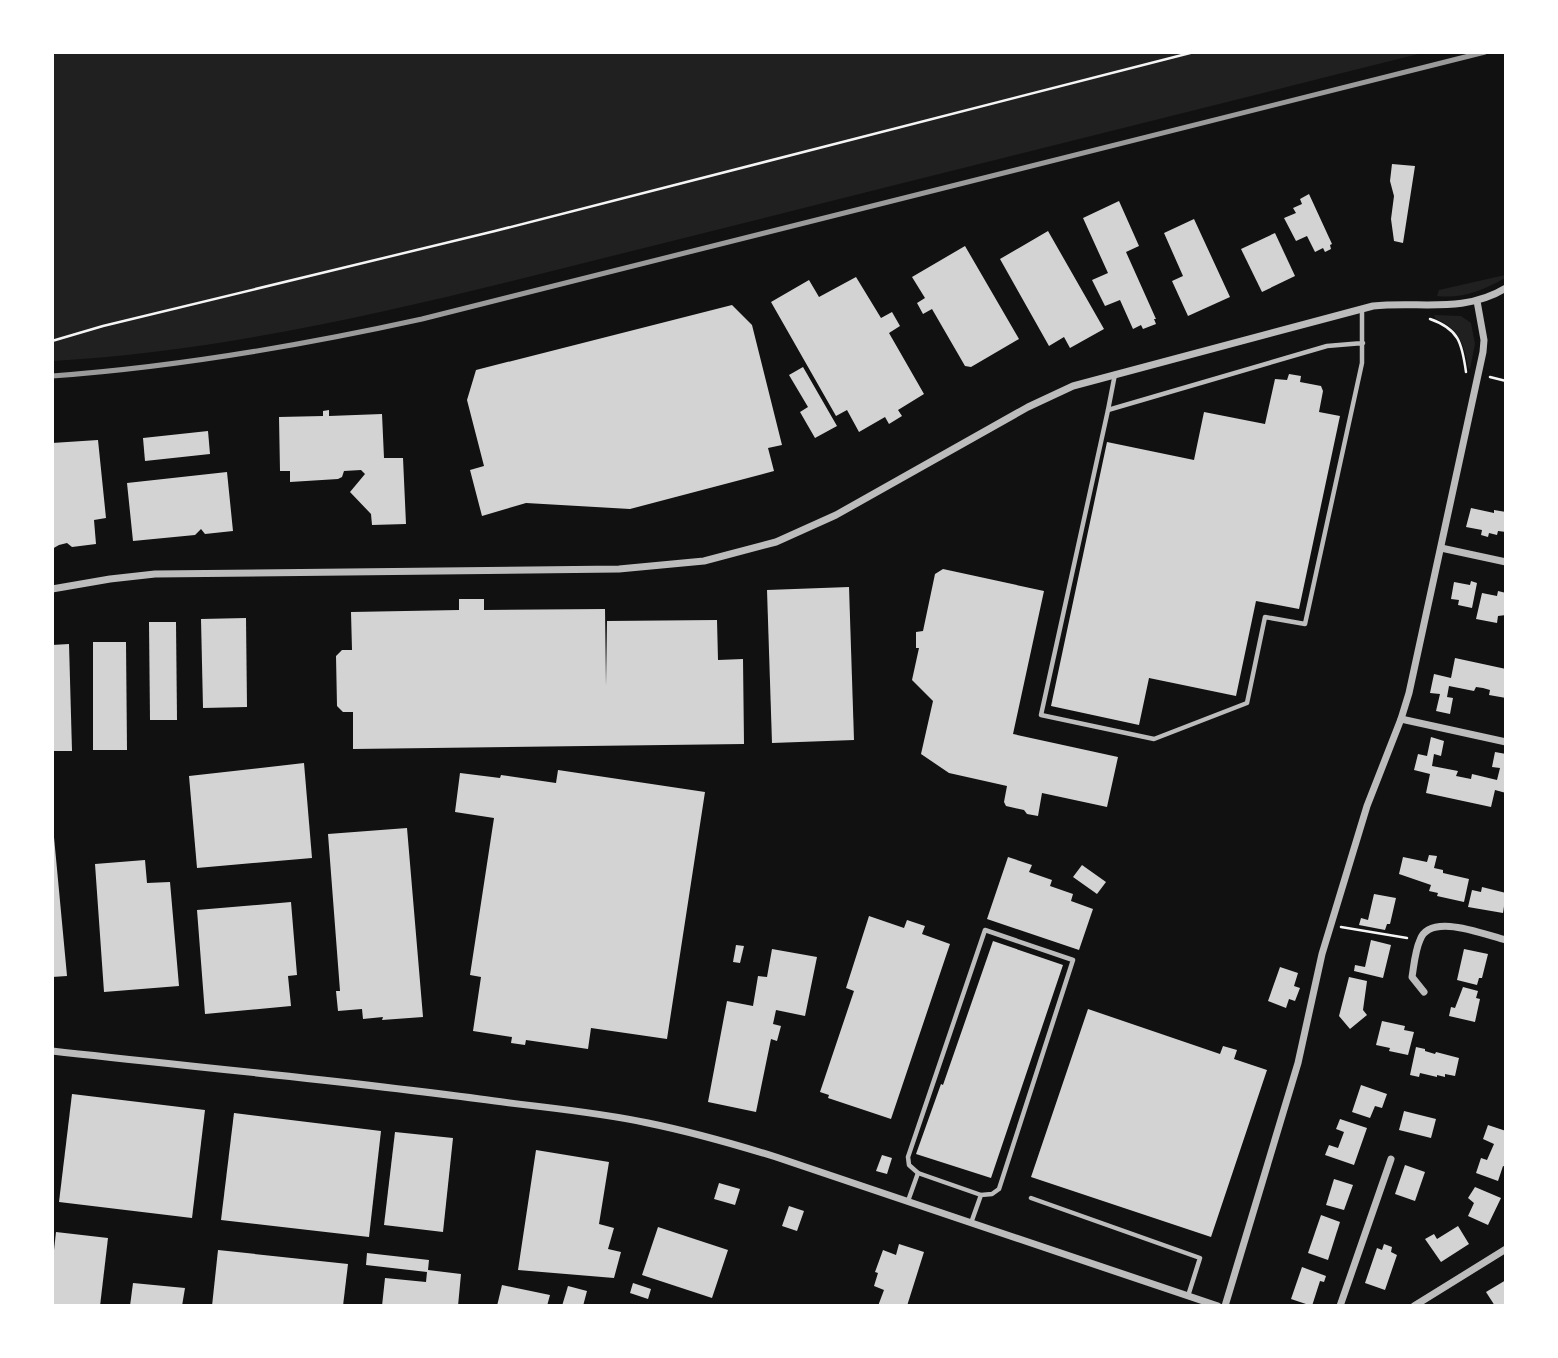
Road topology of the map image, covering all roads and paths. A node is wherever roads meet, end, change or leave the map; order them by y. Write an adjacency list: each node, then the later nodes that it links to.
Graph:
1 (1194, 52): 6 (path)
2 (1506, 288): 3 (street)
3 (1477, 301): 4 (street); 13 (street)
4 (1362, 309): 7 (lane); 9 (street)
5 (1430, 319): 8 (path)
6 (52, 341)
7 (1363, 343): 12 (lane); 12 (lane)
8 (1466, 372)
9 (1115, 374): 12 (lane); 15 (street)
10 (1487, 377): 11 (path)
11 (1506, 380)
12 (1108, 410)
13 (1441, 548): 14 (street); 16 (street)
14 (1506, 562)
15 (52, 589)
16 (1401, 719): 17 (street); 18 (street)
17 (1506, 742)
18 (1331, 925): 19 (path); 32 (street)
19 (1419, 940): 20 (street); 21 (street)
20 (1506, 940)
21 (1424, 992)
22 (52, 1051): 27 (street)
23 (1391, 1159): 33 (street)
24 (918, 1173): 25 (lane); 25 (lane); 27 (lane)
25 (981, 1195): 28 (lane)
26 (1031, 1198): 30 (lane)
27 (908, 1201): 28 (street)
28 (971, 1223): 30 (street)
29 (1506, 1249): 34 (street)
30 (1188, 1296): 31 (street)
31 (1218, 1306)
32 (1225, 1306)
33 (1340, 1306)
34 (1414, 1306)

